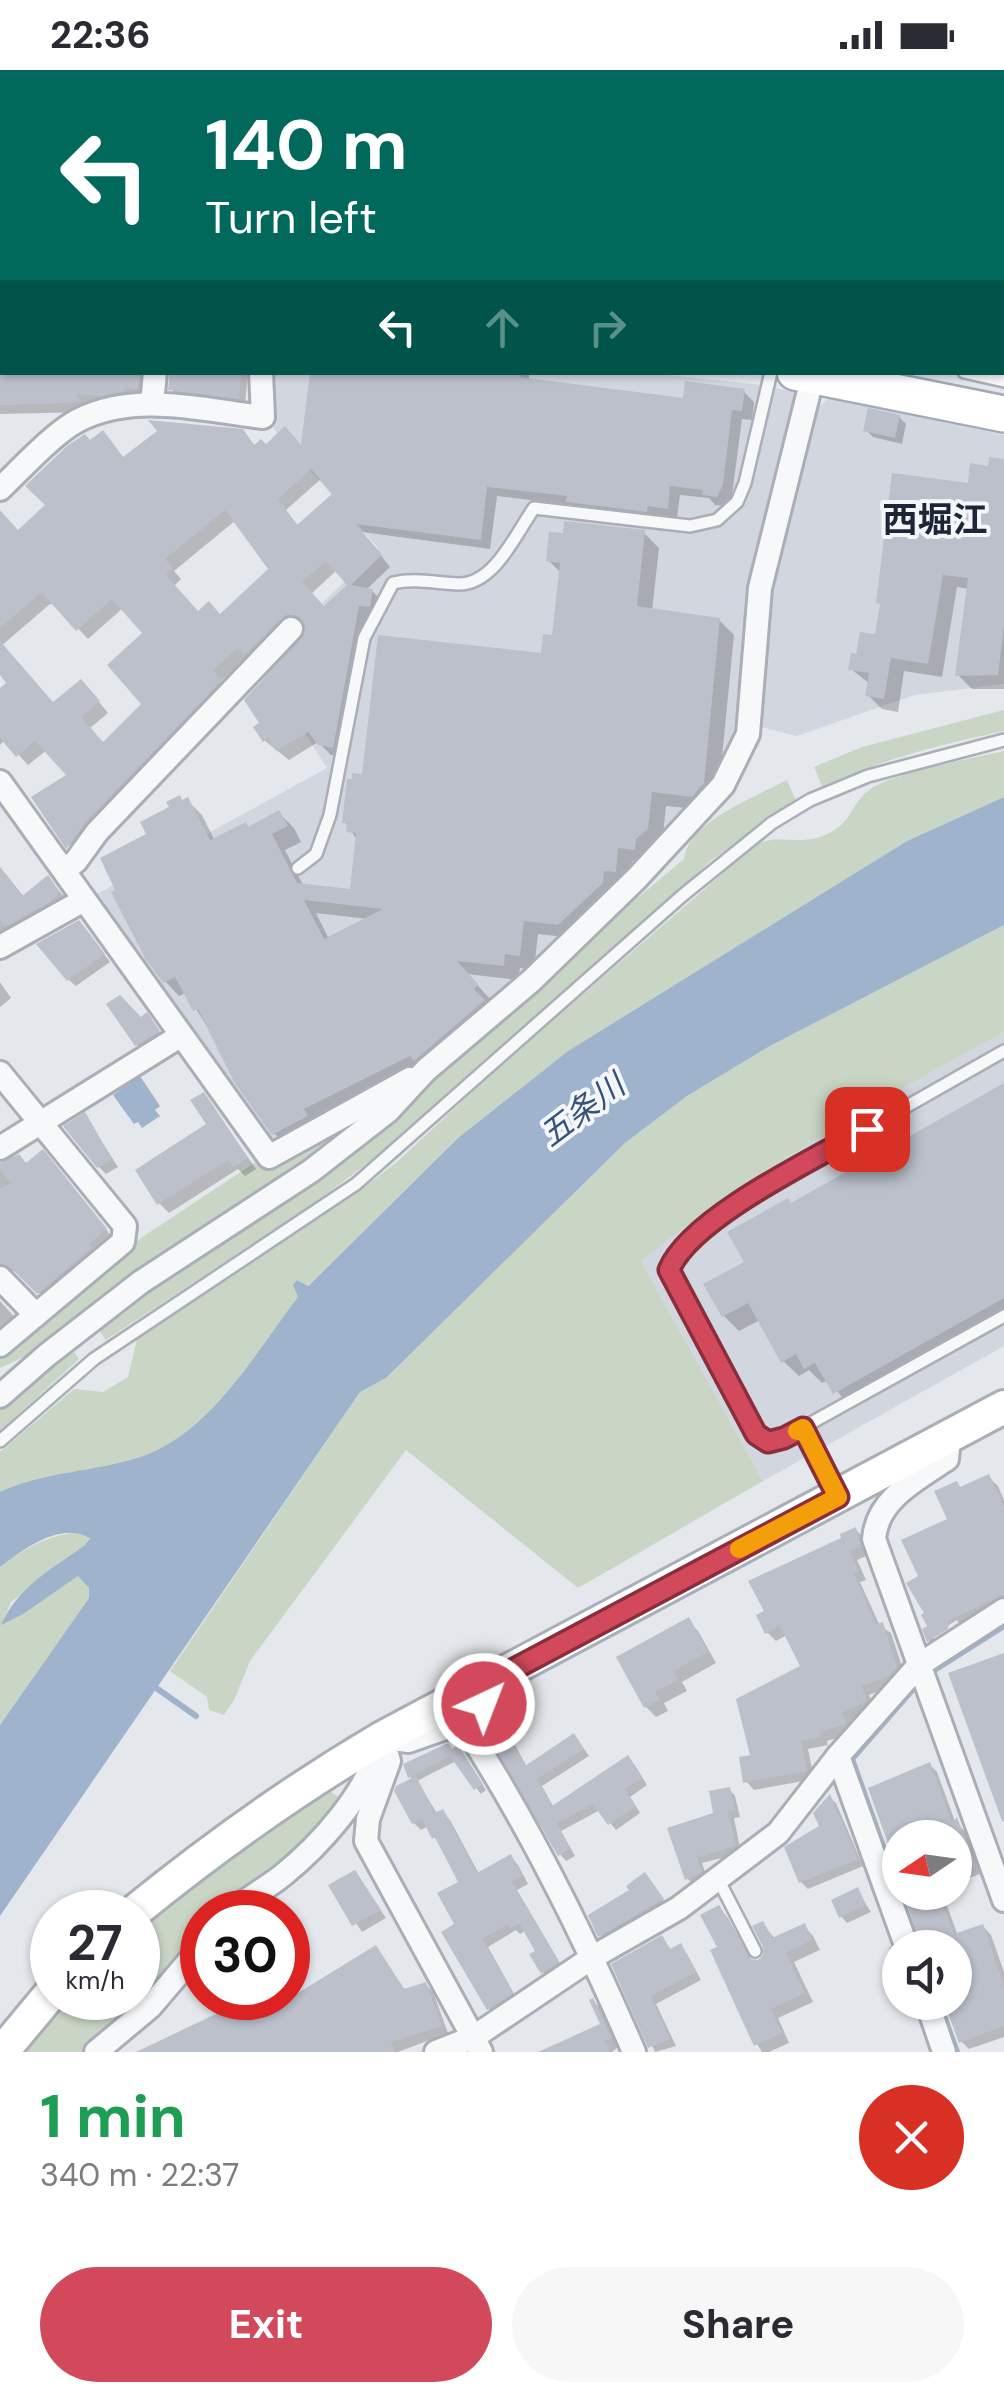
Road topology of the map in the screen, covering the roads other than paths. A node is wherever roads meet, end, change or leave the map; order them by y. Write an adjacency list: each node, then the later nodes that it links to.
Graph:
1 (155, 375): 8 (street)
2 (260, 375): 8 (street)
3 (770, 375): 14 (lane)
4 (804, 375): 20 (street)
5 (809, 375): 9 (main road)
6 (977, 375): 7 (lane)
7 (1004, 381)
8 (152, 404): 10 (street)
9 (1004, 414)
10 (0, 489)
11 (291, 630): 15 (street)
12 (1004, 740): 34 (lane)
13 (0, 782): 15 (street)
14 (298, 868)
15 (65, 870): 16 (street)
16 (84, 900): 17 (street); 18 (street)
17 (0, 947)
18 (180, 1036): 20 (street); 22 (street)
19 (1004, 1051): 32 (lane)
20 (426, 1070): 28 (street)
21 (0, 1074): 22 (street)
22 (41, 1123): 23 (street); 25 (street)
23 (0, 1148)
24 (0, 1278): 25 (street)
25 (36, 1315): 27 (street)
26 (1004, 1316): 32 (lane)
27 (0, 1345)
28 (47, 1355): 29 (street); 30 (street)
29 (0, 1375)
30 (0, 1396)
31 (1004, 1407): 33 (street)
32 (803, 1428): 35 (lane)
33 (949, 1438): 35 (street); 37 (street)
34 (0, 1442)
35 (834, 1490): 38 (street)
36 (1004, 1610): 37 (street)
37 (920, 1665): 41 (street); 45 (street)
38 (514, 1669): 39 (street); 40 (street)
39 (462, 1722): 40 (street); 48 (street)
40 (382, 1738): 43 (street); 44 (street); 52 (street)
41 (838, 1756): 42 (street); 46 (street)
42 (717, 1879): 47 (lane); 48 (street)
43 (260, 1890)
44 (160, 1891)
45 (1004, 1900)
46 (901, 1930)
47 (756, 1951)
48 (593, 1957): 52 (street); 56 (street)
49 (180, 1971): 54 (street)
50 (30, 2018): 53 (street)
51 (933, 2020): 57 (street)
52 (477, 2044): 55 (street)
53 (2, 2052)
54 (96, 2052)
55 (436, 2052)
56 (634, 2052)
57 (944, 2052)

